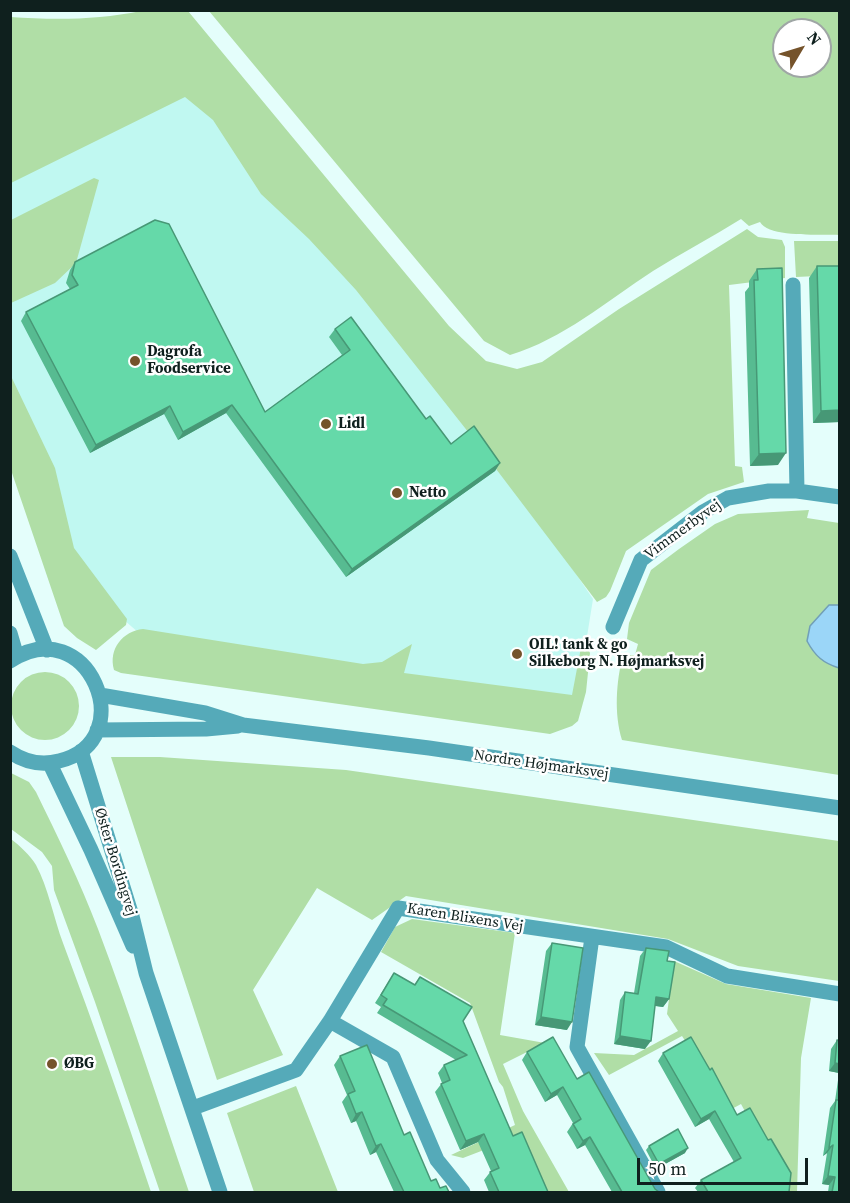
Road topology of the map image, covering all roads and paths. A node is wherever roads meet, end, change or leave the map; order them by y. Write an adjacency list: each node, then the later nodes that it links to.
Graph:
1 (793, 285): 2 (street)
2 (797, 491): 3 (street, Vimmerbyvej); 5 (street, Vimmerbyvej)
3 (840, 497)
4 (10, 556): 7 (street)
5 (613, 627)
6 (10, 633): 8 (street)
7 (47, 650): 8 (street); 9 (street)
8 (14, 659)
9 (100, 695): 10 (street, Nordre Højmarksvej); 11 (street)
10 (243, 725): 11 (street, Nordre Højmarksvej); 15 (street, Nordre Højmarksvej)
11 (97, 729): 12 (street)
12 (81, 751): 14 (street); 17 (street, Øster Bordingvej)
13 (10, 752): 14 (street)
14 (50, 764): 17 (street, Øster Bordingvej)
15 (840, 808)
16 (592, 937): 18 (street, Karen Blixens Vej); 19 (street, Karen Blixens Vej); 23 (street)
17 (146, 973): 20 (street, Øster Bordingvej)
18 (840, 994)
19 (330, 1021): 20 (street, Karen Blixens Vej); 22 (street)
20 (193, 1108): 21 (street, Øster Bordingvej)
21 (220, 1192)
22 (463, 1192)
23 (658, 1192)

